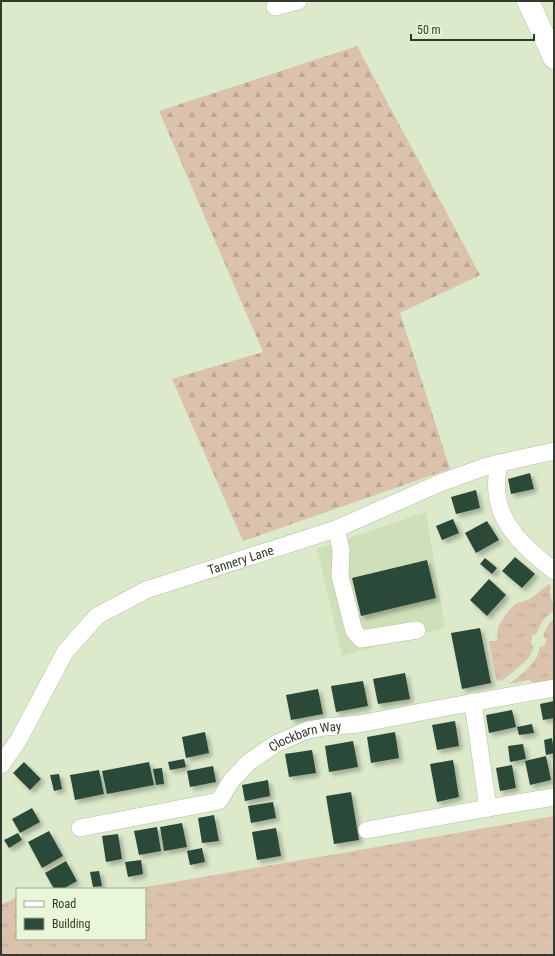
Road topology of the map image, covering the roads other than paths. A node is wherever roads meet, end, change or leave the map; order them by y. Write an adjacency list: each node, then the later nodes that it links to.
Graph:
1 (298, 1): 3 (street)
2 (528, 1): 4 (main road)
3 (275, 7)
4 (554, 58)
5 (554, 451): 6 (street, Tannery Lane)
6 (499, 464): 7 (street, Tannery Lane); 8 (street)
7 (336, 529): 9 (street); 12 (street, Tannery Lane)
8 (554, 571)
9 (417, 630)
10 (554, 688): 11 (street, Clockbarn Way)
11 (473, 702): 14 (street); 15 (street, Clockbarn Way)
12 (1, 765)
13 (554, 797): 14 (street)
14 (488, 808): 16 (street)
15 (80, 828)
16 (367, 830)

